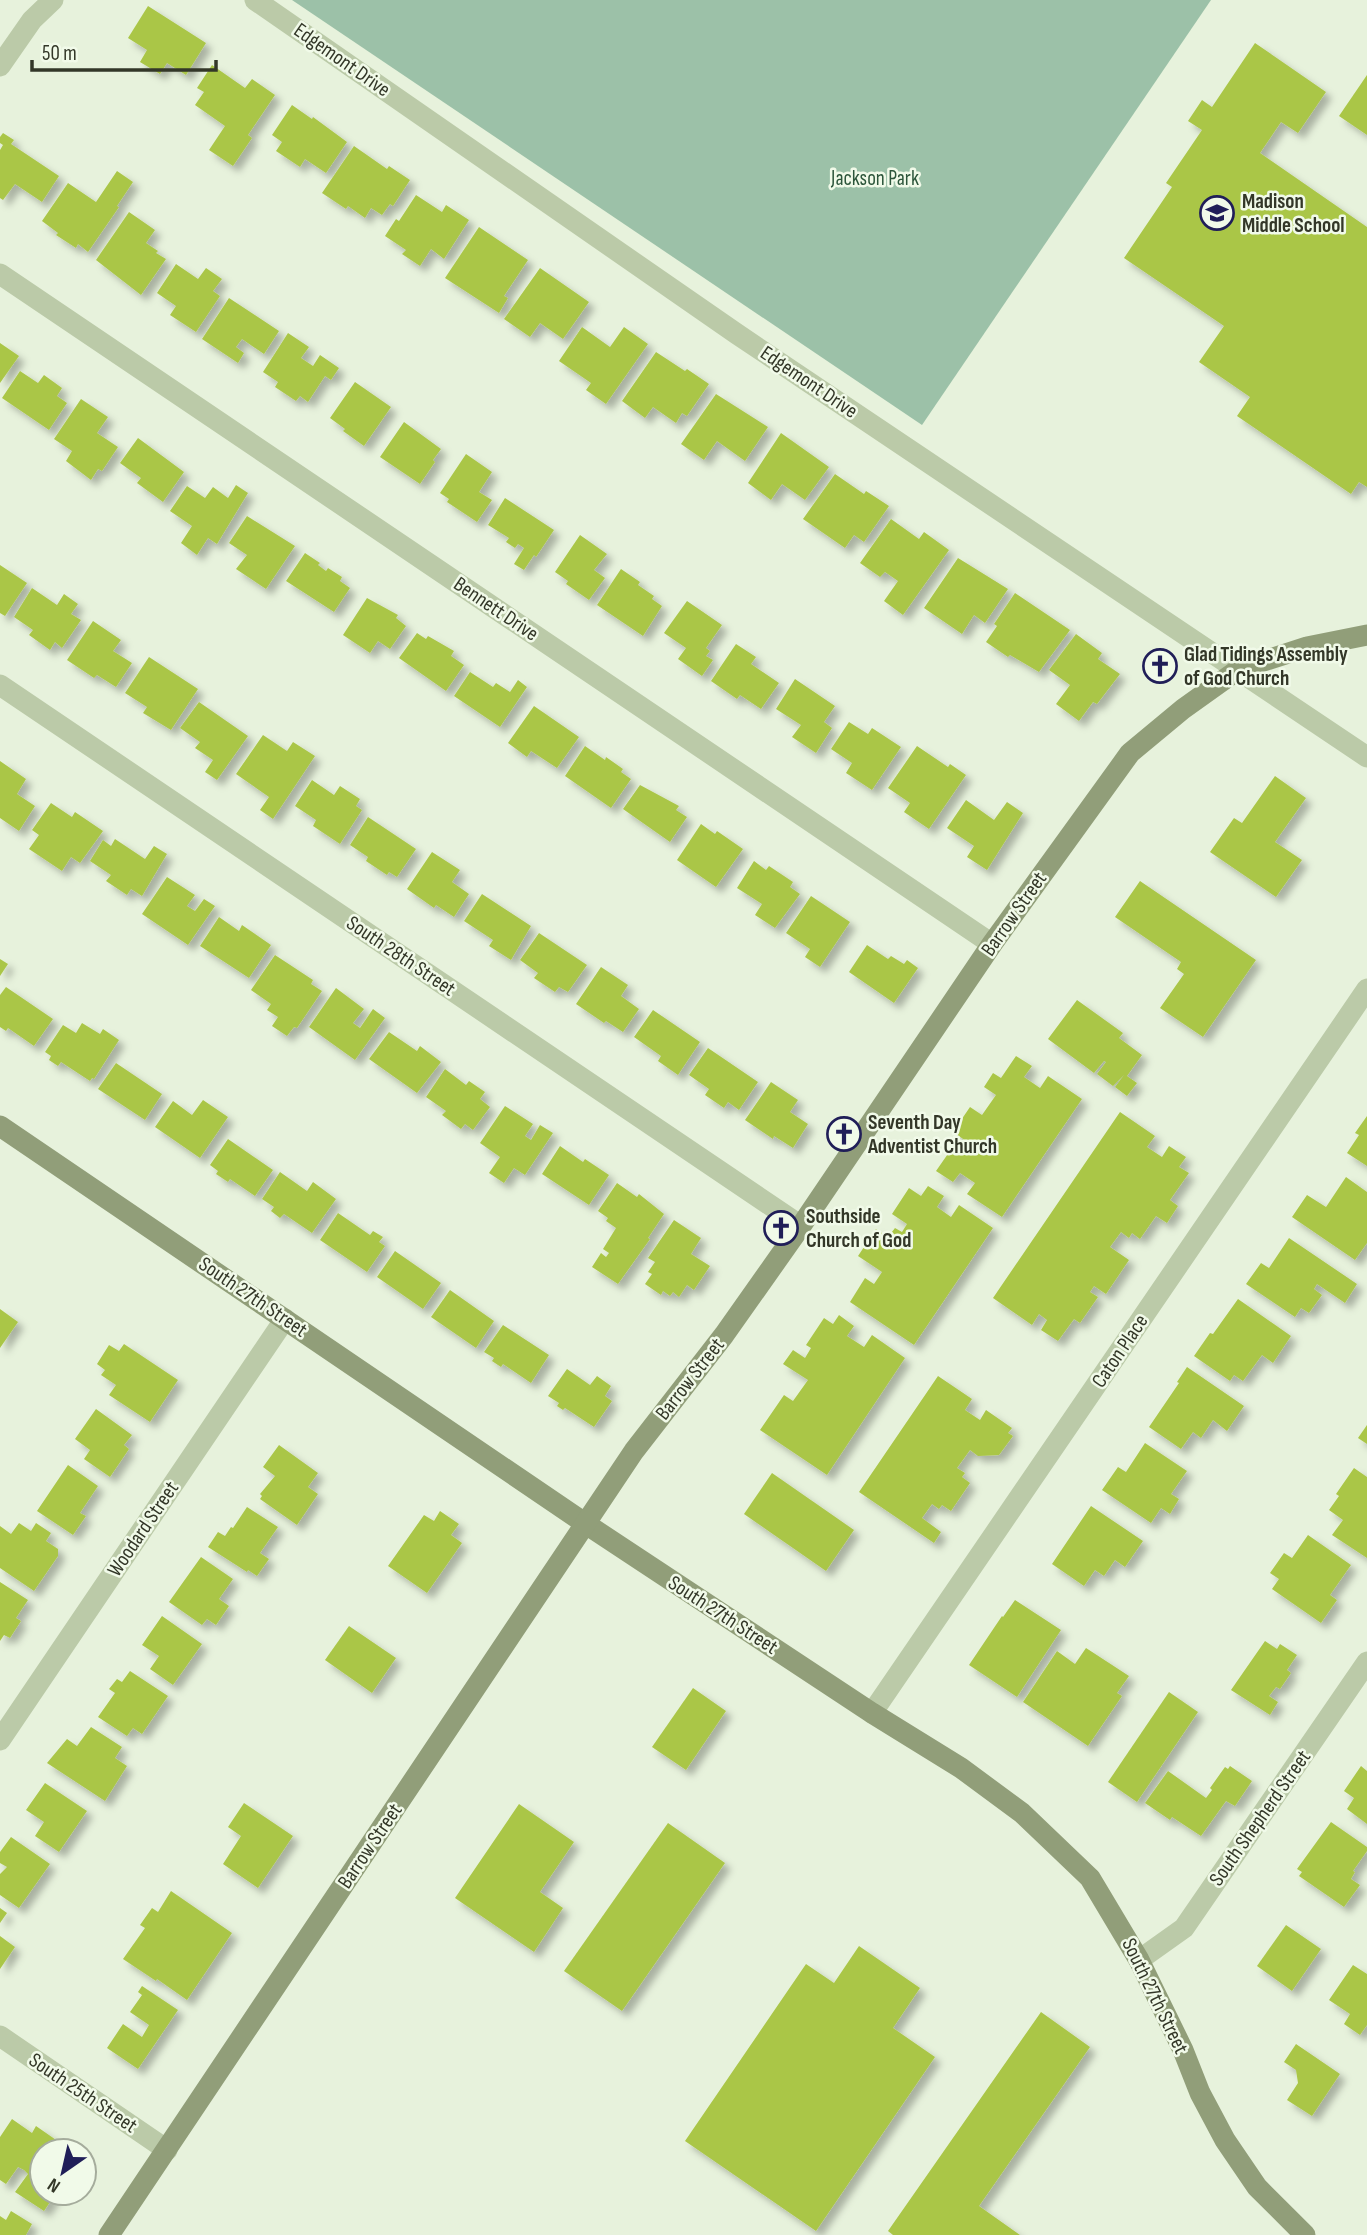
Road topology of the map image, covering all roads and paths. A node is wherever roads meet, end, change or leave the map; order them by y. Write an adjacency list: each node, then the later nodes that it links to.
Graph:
1 (53, 0): 3 (street)
2 (255, 0): 6 (street, Edgemont Drive)
3 (0, 66)
4 (0, 274): 9 (street, Bennett Drive)
5 (1367, 635): 6 (main road, Barrow Street)
6 (1239, 670): 8 (street, Edgemont Drive); 9 (main road, Barrow Street)
7 (0, 685): 12 (street, South 28th Street)
8 (1367, 757)
9 (992, 944): 12 (main road, Barrow Street)
10 (1367, 989): 16 (street, Caton Place)
11 (0, 1126): 13 (main road, South 27th Street)
12 (801, 1226): 14 (main road, Barrow Street)
13 (285, 1319): 14 (main road, South 27th Street); 17 (street, Woodard Street)
14 (586, 1524): 16 (main road, South 27th Street); 20 (main road, Barrow Street)
15 (1367, 1662): 18 (street, South Shepherd Street)
16 (872, 1713): 18 (main road, South 27th Street)
17 (0, 1740)
18 (1139, 1960): 22 (main road, South 27th Street)
19 (0, 2036): 20 (street, South 25th Street)
20 (167, 2150): 21 (main road, Barrow Street)
21 (108, 2235)
22 (1305, 2235)

